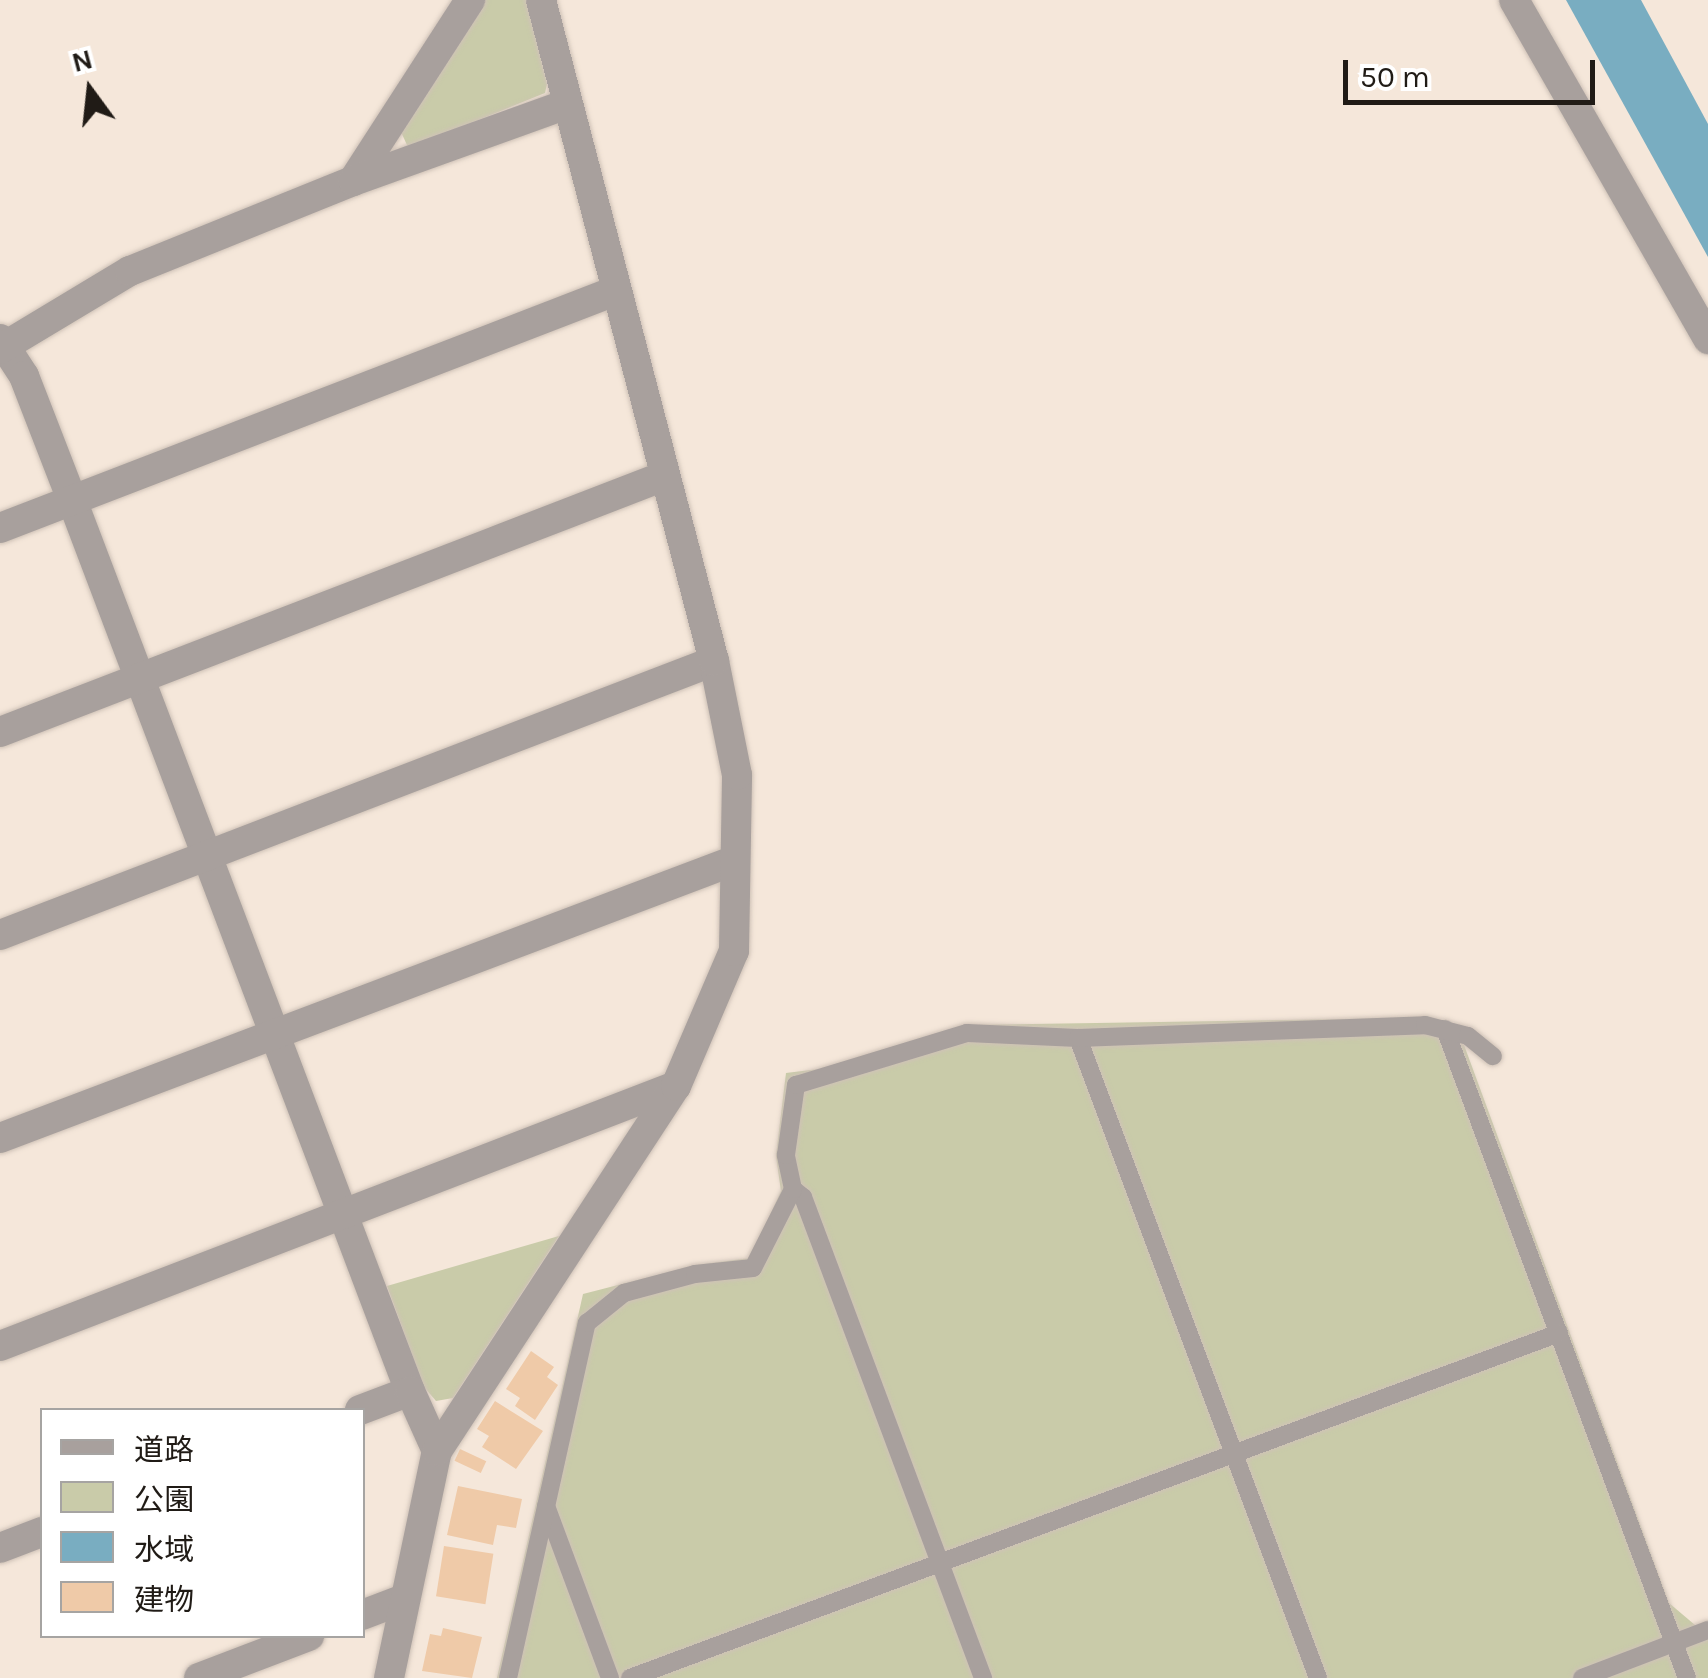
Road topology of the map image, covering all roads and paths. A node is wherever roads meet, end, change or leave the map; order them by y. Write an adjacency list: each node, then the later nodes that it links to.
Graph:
1 (470, 0): 5 (street)
2 (541, 0): 4 (street)
3 (1514, 0): 7 (street)
4 (567, 104): 5 (street); 6 (street)
5 (353, 181): 8 (street)
6 (615, 292): 9 (street); 10 (street)
7 (1708, 339)
8 (2, 344): 10 (street)
9 (662, 477): 12 (street); 13 (street)
10 (72, 500): 11 (street); 13 (street)
11 (0, 528)
12 (714, 661): 15 (street); 16 (street)
13 (139, 676): 14 (street); 15 (street)
14 (0, 732)
15 (207, 855): 17 (street); 19 (street)
16 (733, 861): 19 (street); 22 (street)
17 (0, 934)
18 (1446, 1029): 20 (lane); 21 (lane); 26 (lane)
19 (274, 1032): 23 (street); 25 (street)
20 (1078, 1038): 24 (lane); 31 (lane)
21 (1494, 1056)
22 (676, 1086): 25 (street); 30 (street)
23 (0, 1138)
24 (793, 1189): 32 (lane); 35 (lane)
25 (342, 1212): 27 (street); 28 (street)
26 (1559, 1333): 31 (lane); 40 (lane)
27 (0, 1346)
28 (410, 1391): 29 (street); 30 (street)
29 (365, 1408)
30 (436, 1452): 36 (street)
31 (1234, 1453): 35 (lane); 47 (lane)
32 (546, 1506): 43 (lane); 44 (lane)
33 (40, 1533): 34 (street)
34 (0, 1548)
35 (939, 1562): 45 (lane); 46 (lane)
36 (404, 1599): 37 (street); 42 (street)
37 (365, 1614)
38 (1708, 1630): 40 (lane)
39 (304, 1638): 41 (street)
40 (1674, 1643): 48 (lane); 49 (lane)
41 (199, 1678)
42 (388, 1678)
43 (508, 1678)
44 (610, 1678)
45 (630, 1678)
46 (983, 1678)
47 (1318, 1678)
48 (1582, 1678)
49 (1687, 1678)

